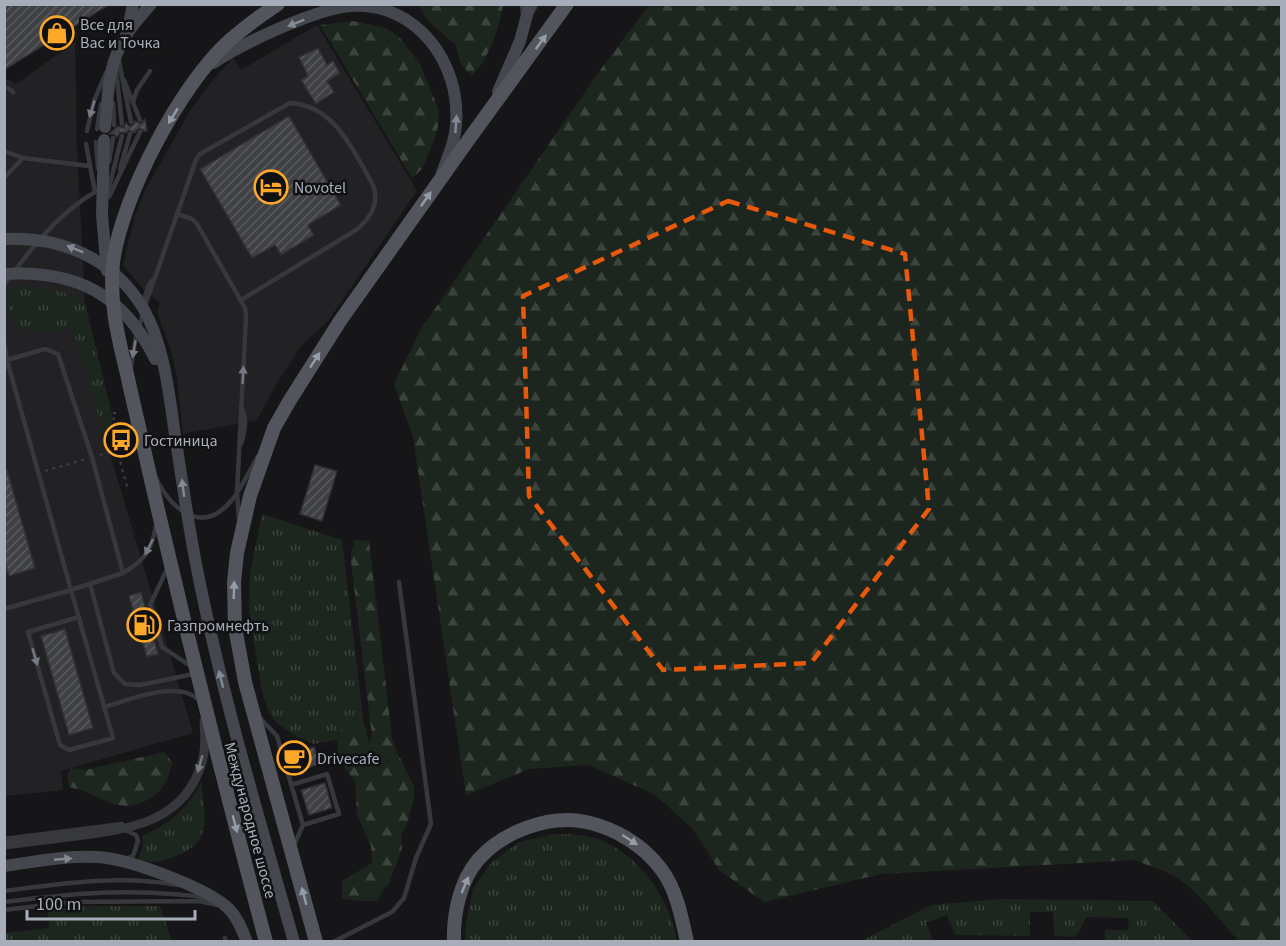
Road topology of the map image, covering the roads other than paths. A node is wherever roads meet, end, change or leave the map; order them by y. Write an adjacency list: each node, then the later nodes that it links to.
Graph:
1 (133, 4): 6 (street)
2 (151, 4): 6 (street)
3 (278, 4): 8 (main road, Международное шоссе)
4 (567, 4): 14 (main road, one-way to 4)
5 (531, 6): 14 (street)
6 (126, 36): 7 (street)
7 (118, 50): 9 (street); 15 (lane); 16 (lane, one-way to 16)
8 (206, 67): 26 (street, one-way to 8); 34 (main road, Международное шоссе, one-way to 34)
9 (116, 70): 11 (lane); 13 (lane); 28 (street)
10 (150, 70): 11 (lane)
11 (133, 102): 12 (lane)
12 (140, 120)
13 (131, 122)
14 (481, 122): 26 (main road)
15 (122, 124)
16 (87, 131)
17 (140, 132): 27 (lane)
18 (130, 134): 27 (lane)
19 (122, 136): 28 (lane)
20 (86, 144): 23 (lane)
21 (4, 151): 22 (lane)
22 (22, 158): 23 (lane); 24 (lane)
23 (89, 166): 28 (lane)
24 (7, 171): 25 (lane)
25 (4, 178)
26 (440, 180): 40 (main road, one-way to 26)
27 (116, 182): 28 (lane)
28 (101, 201): 32 (lane); 34 (street)
29 (177, 214): 33 (lane); 33 (lane); 38 (lane, one-way to 38)
30 (4, 239): 39 (street, one-way to 30)
31 (4, 274): 39 (street)
32 (4, 285)
33 (241, 300): 42 (lane, one-way to 33)
34 (114, 322): 38 (main road, Международное шоссе)
35 (4, 342): 36 (lane)
36 (7, 360): 37 (lane); 46 (lane); 49 (lane)
37 (4, 369)
38 (131, 390): 41 (main road, Международное шоссе)
39 (169, 397): 73 (street, one-way to 39)
40 (274, 428): 42 (lane); 44 (main road)
41 (146, 457): 42 (lane); 43 (main road, Международное шоссе)
42 (237, 492): 44 (lane)
43 (158, 510): 45 (main road, Международное шоссе); 46 (lane, one-way to 46)
44 (240, 538): 55 (main road, one-way to 44)
45 (171, 561): 52 (main road, Международное шоссе); 52 (lane)
46 (123, 573): 48 (lane)
47 (399, 582): 70 (lane)
48 (90, 584): 49 (lane); 52 (lane)
49 (71, 590): 50 (lane); 51 (lane)
50 (4, 609)
51 (79, 617): 54 (lane); 54 (lane, one-way to 54)
52 (197, 672): 53 (main road, Международное шоссе)
53 (204, 706): 54 (lane); 57 (street, one-way to 57); 72 (main road, Международное шоссе, one-way to 72)
54 (104, 707)
55 (252, 709): 56 (lane); 62 (main road)
56 (291, 785): 58 (lane); 58 (lane)
57 (157, 817): 59 (street); 60 (lane)
58 (303, 825): 62 (lane)
59 (122, 830): 61 (street); 63 (lane)
60 (4, 839)
61 (4, 845)
62 (291, 851): 74 (main road, one-way to 62)
63 (120, 860): 64 (street, one-way to 63); 65 (street)
64 (7, 866)
65 (199, 889): 66 (lane); 68 (street)
66 (4, 891)
67 (4, 902): 68 (lane)
68 (227, 907): 69 (lane); 71 (street)
69 (4, 910)
70 (340, 941): 75 (lane)
71 (247, 942)
72 (266, 942)
73 (294, 942)
74 (316, 942)
75 (333, 942)
76 (454, 942): 77 (main road, one-way to 77)
77 (687, 942)

